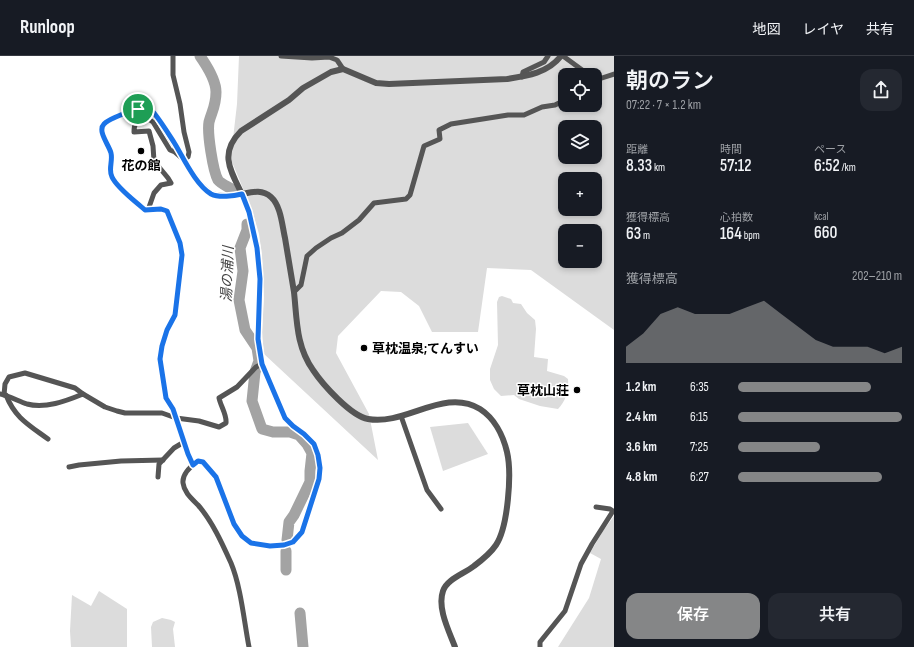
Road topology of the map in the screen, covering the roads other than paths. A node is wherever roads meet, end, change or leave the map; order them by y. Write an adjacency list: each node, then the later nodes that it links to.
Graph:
1 (173, 56): 11 (street)
2 (281, 56): 6 (street)
3 (548, 56): 8 (street)
4 (562, 56): 5 (street); 8 (street)
5 (579, 68)
6 (343, 69): 8 (street); 12 (street)
7 (614, 74): 9 (street)
8 (522, 77)
9 (602, 78)
10 (558, 104): 14 (street)
11 (183, 159): 12 (street); 13 (street); 13 (street)
12 (242, 194): 14 (street); 15 (street)
13 (148, 210): 19 (street)
14 (294, 292): 18 (street)
15 (259, 365): 19 (street); 23 (street)
16 (83, 394): 17 (street); 17 (street); 19 (street)
17 (3, 395): 20 (street)
18 (402, 416): 27 (street); 30 (street)
19 (176, 418): 21 (street)
20 (48, 439)
21 (184, 442): 22 (street); 23 (street)
22 (163, 460): 24 (street); 25 (street)
23 (193, 465): 29 (street)
24 (69, 467)
25 (158, 478)
26 (596, 507): 28 (street)
27 (442, 510)
28 (614, 510): 31 (street)
29 (249, 647)
30 (455, 647)
31 (540, 647)

